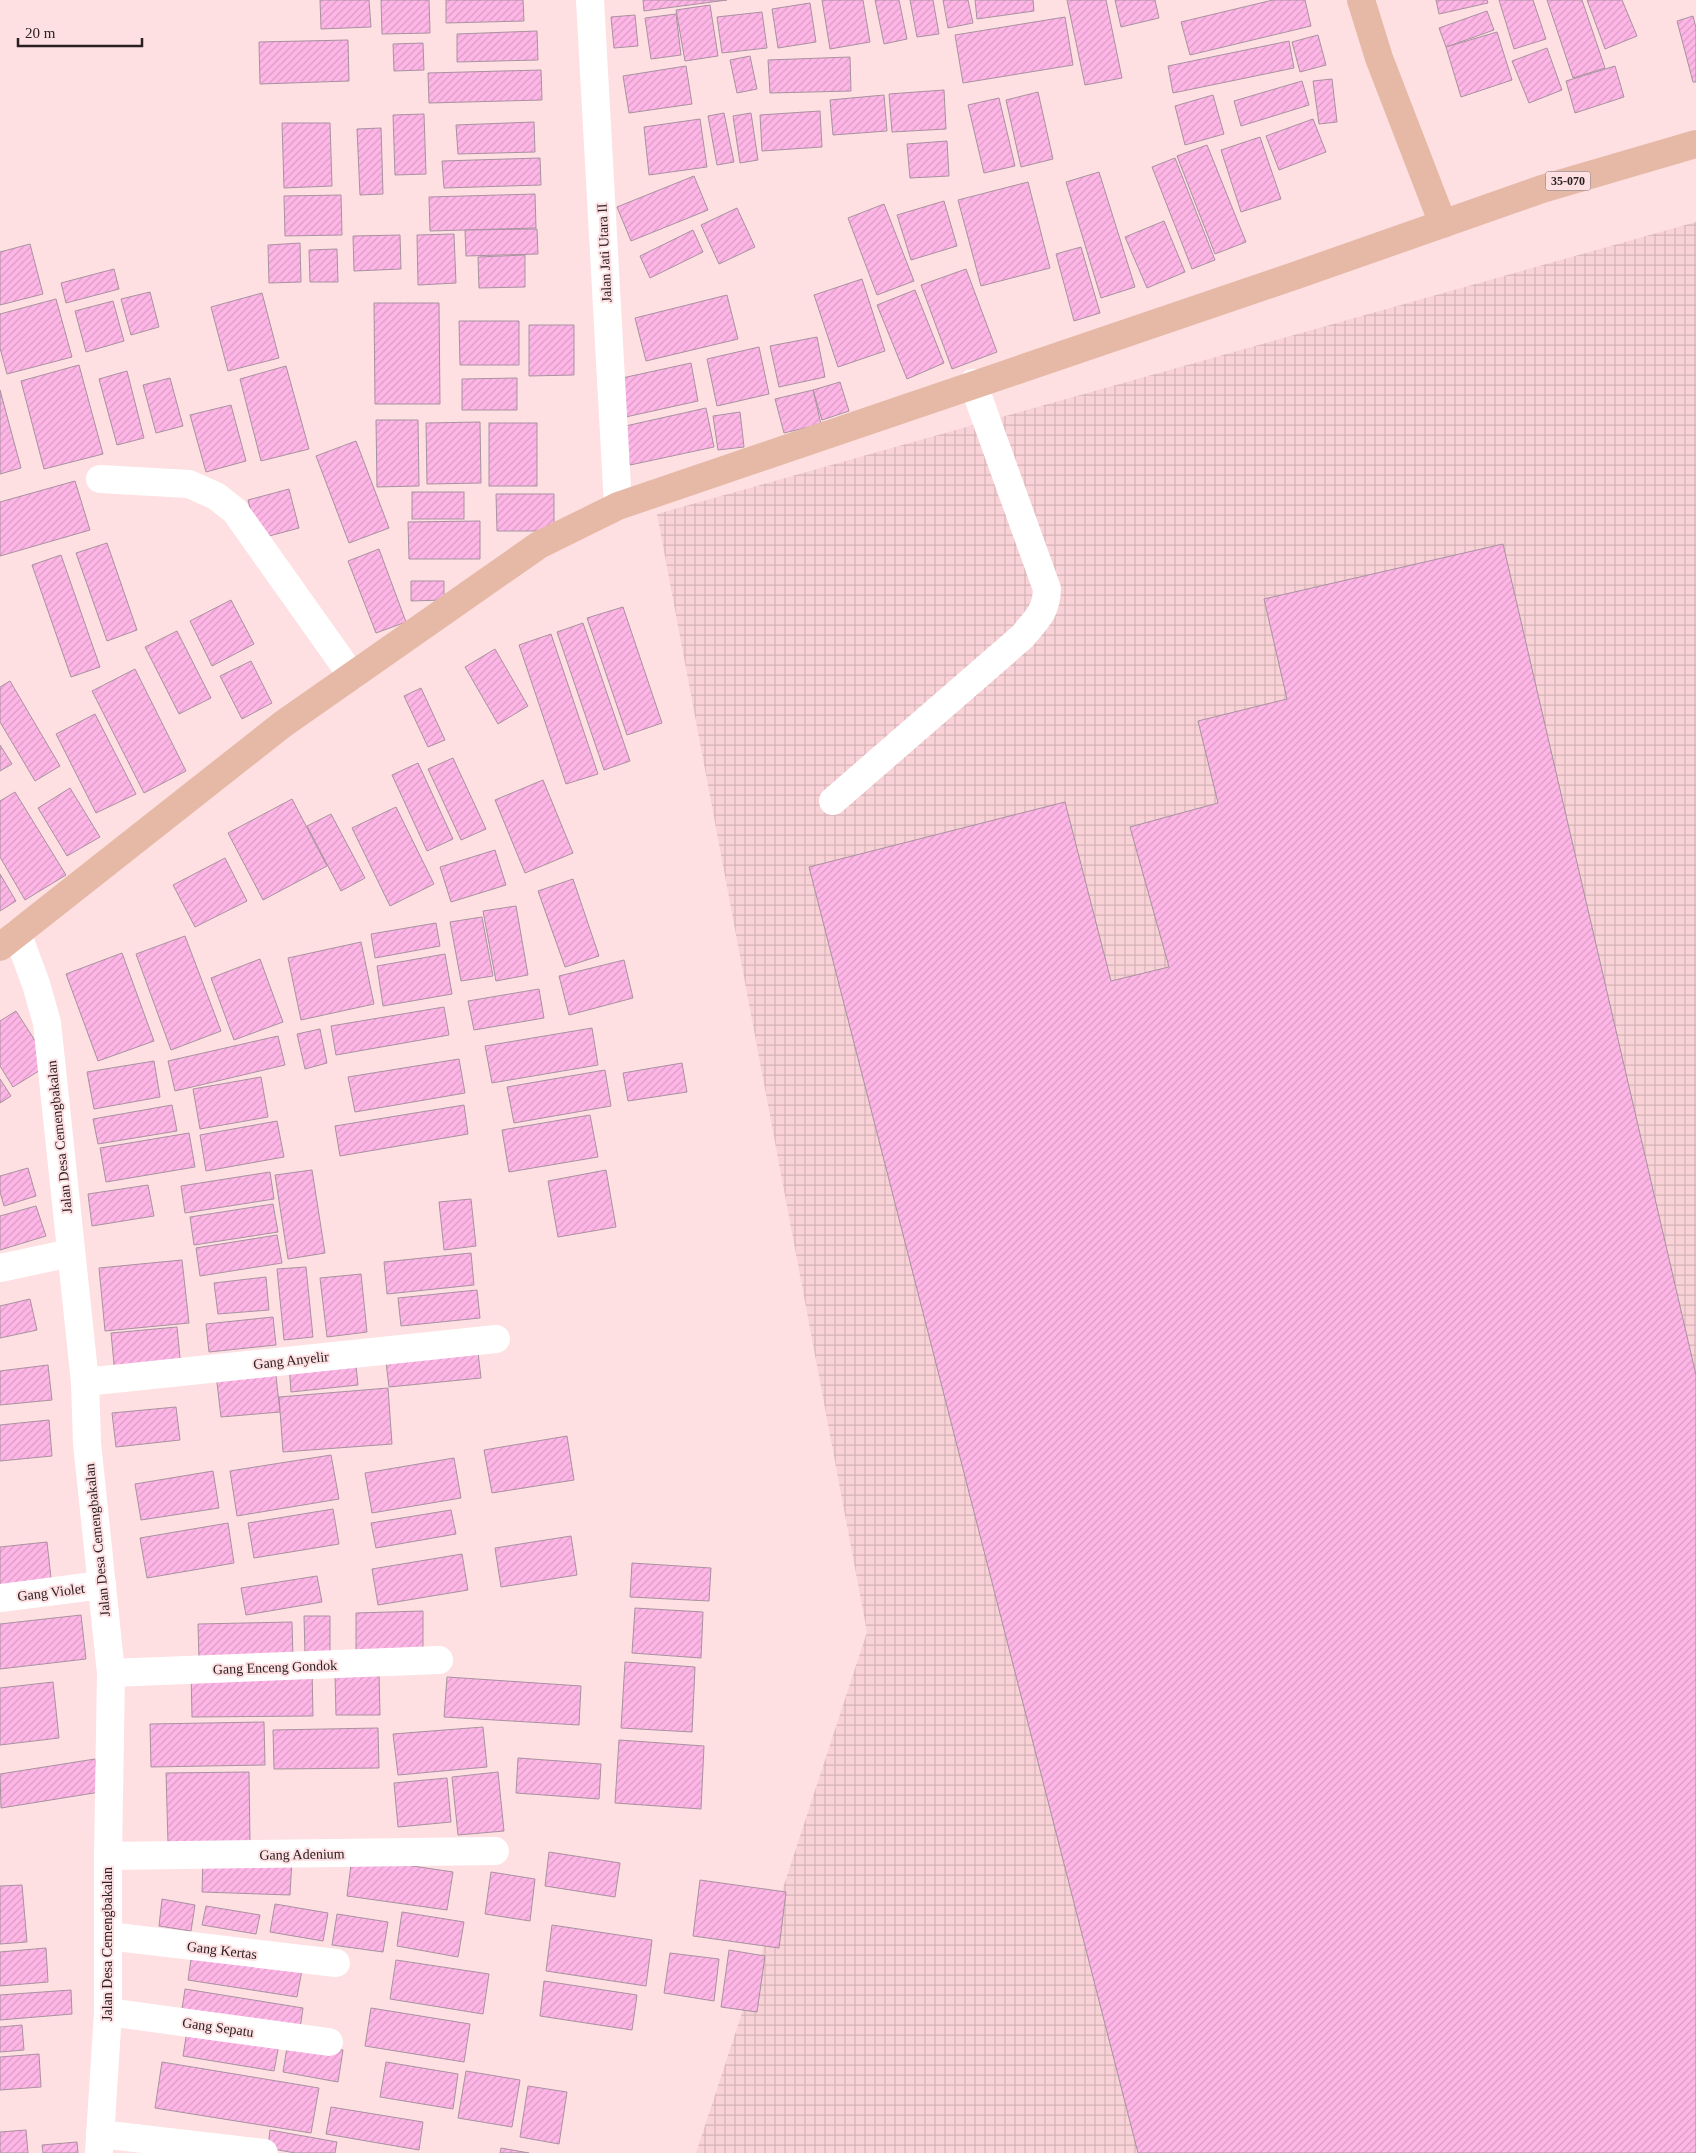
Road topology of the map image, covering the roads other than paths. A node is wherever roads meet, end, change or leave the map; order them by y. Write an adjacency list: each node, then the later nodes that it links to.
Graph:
1 (590, 0): 7 (street, Jalan Jati Utara II)
2 (1361, 0): 4 (main road)
3 (1696, 144): 4 (main road, 35-070)
4 (1443, 224): 5 (main road)
5 (973, 383): 7 (main road); 9 (street)
6 (100, 479): 8 (street)
7 (618, 506): 8 (main road)
8 (352, 676): 10 (main road)
9 (834, 802)
10 (8, 940): 11 (street, Jalan Desa Cemengbakalan)
11 (71, 1253): 12 (street); 14 (street, Jalan Desa Cemengbakalan)
12 (0, 1268)
13 (496, 1338): 14 (street, Gang Anyelir)
14 (85, 1382): 15 (street, Jalan Desa Cemengbakalan)
15 (102, 1586): 16 (street, Gang Violet); 18 (street, Jalan Desa Cemengbakalan)
16 (0, 1598)
17 (439, 1660): 18 (street, Gang Enceng Gondok)
18 (112, 1674): 20 (street, Jalan Desa Cemengbakalan)
19 (496, 1851): 20 (street, Gang Adenium)
20 (108, 1856): 21 (street, Jalan Desa Cemengbakalan)
21 (108, 1936): 22 (street, Gang Kertas); 23 (street, Jalan Desa Cemengbakalan)
22 (336, 1963)
23 (108, 2012): 24 (street, Gang Sepatu); 25 (street, Jalan Desa Cemengbakalan)
24 (329, 2042)
25 (99, 2143): 26 (street)
26 (264, 2153)

